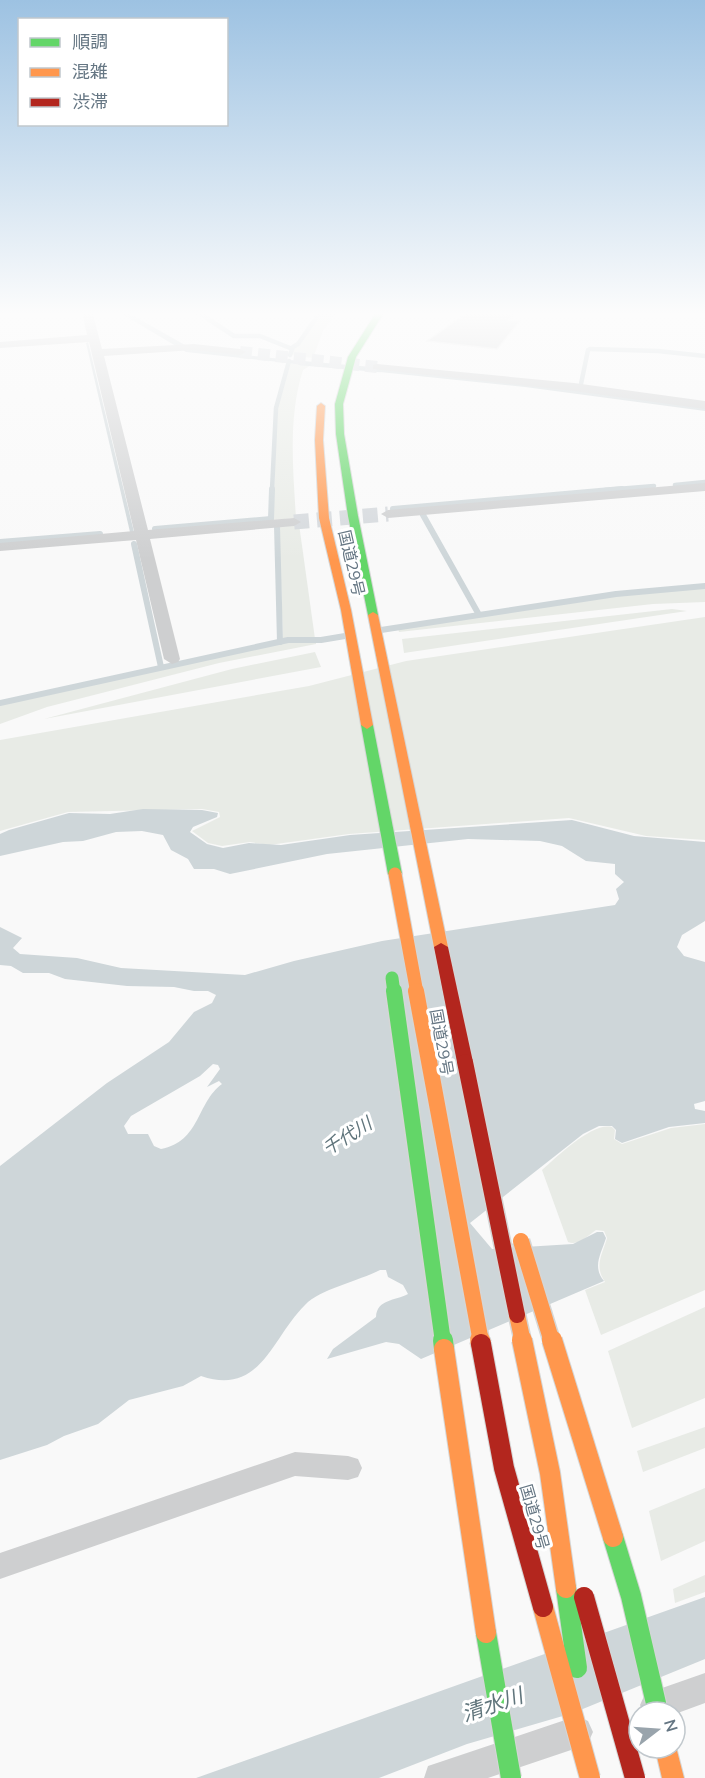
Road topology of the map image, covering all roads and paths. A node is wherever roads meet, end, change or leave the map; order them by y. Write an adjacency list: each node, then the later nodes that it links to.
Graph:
1 (109, 394): 9 (street)
2 (323, 394): 12 (highway, 国道29号)
3 (342, 394): 15 (highway, 国道29号)
4 (625, 394): 5 (street)
5 (705, 405)
6 (705, 487): 7 (street)
7 (388, 514)
8 (294, 522): 9 (street)
9 (143, 535): 10 (street); 11 (street)
10 (0, 547)
11 (172, 659)
12 (395, 874): 13 (highway); 26 (highway, 国道29号, bridge)
13 (386, 895)
14 (390, 964): 25 (highway, bridge)
15 (465, 1062): 16 (highway, bridge); 19 (highway, 国道29号, bridge)
16 (508, 1198)
17 (518, 1233): 22 (highway, bridge)
18 (348, 1468): 20 (street)
19 (548, 1468): 26 (highway, 国道29号, bridge); 27 (highway, bridge)
20 (0, 1566)
21 (705, 1688): 24 (street)
22 (655, 1700)
23 (669, 1760): 28 (highway)
24 (440, 1778)
25 (511, 1778)
26 (591, 1778)
27 (635, 1778)
28 (673, 1778)

